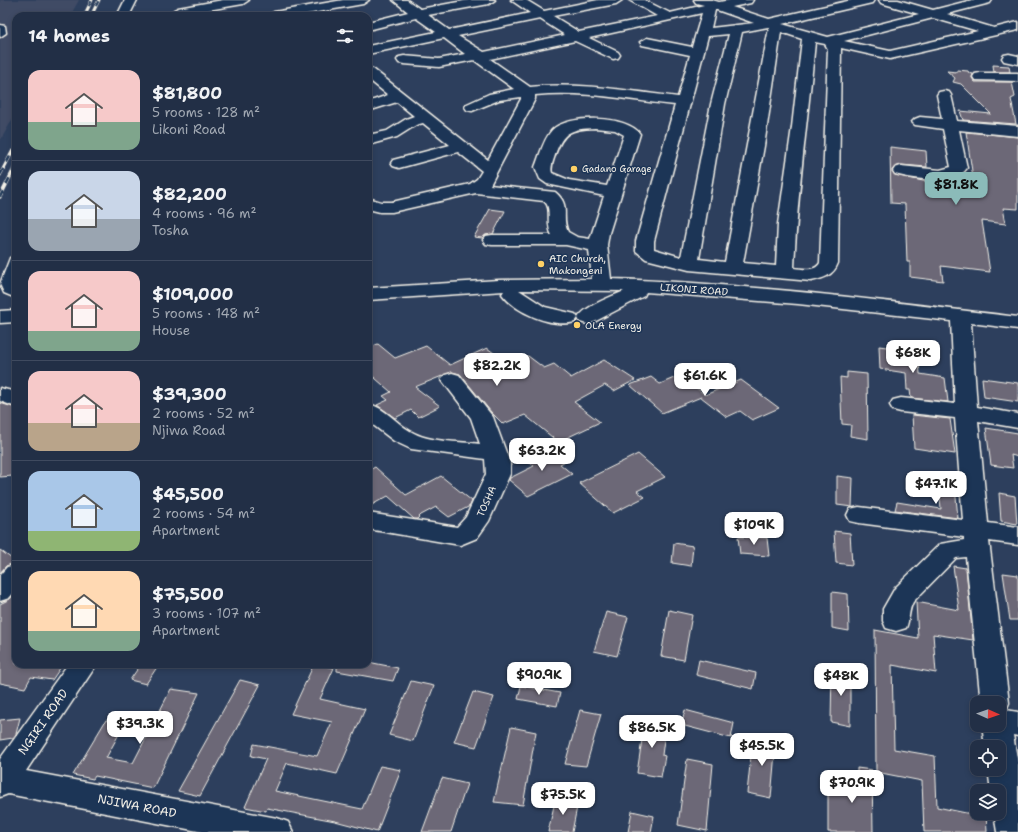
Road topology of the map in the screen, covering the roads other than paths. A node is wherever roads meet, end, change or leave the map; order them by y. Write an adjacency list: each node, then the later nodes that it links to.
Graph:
1 (131, 0): 15 (street)
2 (243, 0): 16 (street)
3 (363, 0): 18 (street)
4 (399, 0): 19 (street)
5 (489, 0): 19 (street)
6 (517, 0): 21 (street)
7 (616, 0): 21 (street)
8 (747, 0): 14 (street)
9 (868, 0): 24 (street)
10 (885, 0): 20 (street)
11 (986, 0): 20 (street)
12 (641, 1): 22 (street)
13 (285, 4): 17 (street)
14 (709, 5): 22 (street); 24 (street); 30 (street)
15 (126, 12)
16 (180, 12)
17 (295, 12)
18 (306, 12)
19 (419, 13): 23 (street); 31 (street)
20 (931, 13): 28 (street); 34 (street)
21 (542, 15): 31 (street); 32 (street)
22 (667, 16): 32 (street)
23 (372, 25)
24 (772, 25): 27 (street); 33 (street); 66 (street)
25 (1018, 26): 28 (street)
26 (0, 28): 29 (street)
27 (736, 30): 30 (street); 65 (street)
28 (995, 32): 34 (street)
29 (0, 33)
30 (702, 33): 37 (street)
31 (448, 34): 36 (street); 39 (street)
32 (576, 36): 38 (street); 39 (street)
33 (810, 37): 34 (street); 67 (street)
34 (829, 41): 67 (street)
35 (647, 42): 37 (street)
36 (372, 49)
37 (697, 52): 47 (street)
38 (613, 55)
39 (480, 56): 40 (street); 44 (street)
40 (404, 60)
41 (372, 77): 46 (street)
42 (980, 77): 43 (street)
43 (1018, 77)
44 (528, 92): 47 (street); 49 (street); 57 (street)
45 (944, 95): 52 (street)
46 (398, 97): 48 (street); 50 (street)
47 (683, 102): 65 (street)
48 (372, 106)
49 (472, 107)
50 (425, 118): 54 (street); 55 (street)
51 (920, 122): 52 (street)
52 (950, 124): 53 (street); 58 (street)
53 (1018, 131)
54 (372, 139)
55 (461, 147): 56 (street); 57 (street)
56 (399, 163)
57 (490, 170): 59 (street)
58 (901, 171)
59 (476, 188): 61 (street); 63 (street)
60 (613, 192): 60 (street); 64 (street)
61 (372, 205)
62 (492, 240): 63 (street)
63 (567, 240): 64 (street)
64 (598, 245): 69 (street)
65 (689, 264): 66 (street)
66 (733, 267): 67 (street)
67 (785, 273)
68 (12, 274): 70 (street)
69 (602, 285): 72 (street, LIKONI ROAD); 82 (street, LIKONI ROAD)
70 (12, 290)
71 (637, 292): 73 (street, LIKONI ROAD); 78 (street); 81 (street, LIKONI ROAD)
72 (372, 294)
73 (512, 294): 74 (street, LIKONI ROAD); 77 (street)
74 (372, 302)
75 (0, 316): 76 (street)
76 (12, 316)
77 (568, 318)
78 (588, 318)
79 (12, 319): 80 (street)
80 (0, 320)
81 (961, 321): 83 (street, LIKONI ROAD); 86 (street)
82 (1018, 324)
83 (1018, 327)
84 (452, 379): 89 (street, TOSHA)
85 (901, 405): 86 (street)
86 (966, 412): 88 (street); 93 (street)
87 (372, 413): 89 (street)
88 (1018, 421)
89 (495, 453): 91 (street, TOSHA)
90 (859, 515): 93 (street)
91 (372, 522)
92 (1018, 536): 93 (street)
93 (977, 539): 96 (street); 98 (street)
94 (12, 578): 95 (street)
95 (0, 591)
96 (896, 621)
97 (80, 668): 102 (street, NGIRI ROAD)
98 (994, 696)
99 (1006, 722): 100 (street)
100 (1018, 724)
101 (998, 732): 104 (street)
102 (1, 782): 103 (street, NJIWA ROAD)
103 (277, 832)
104 (1013, 832)

